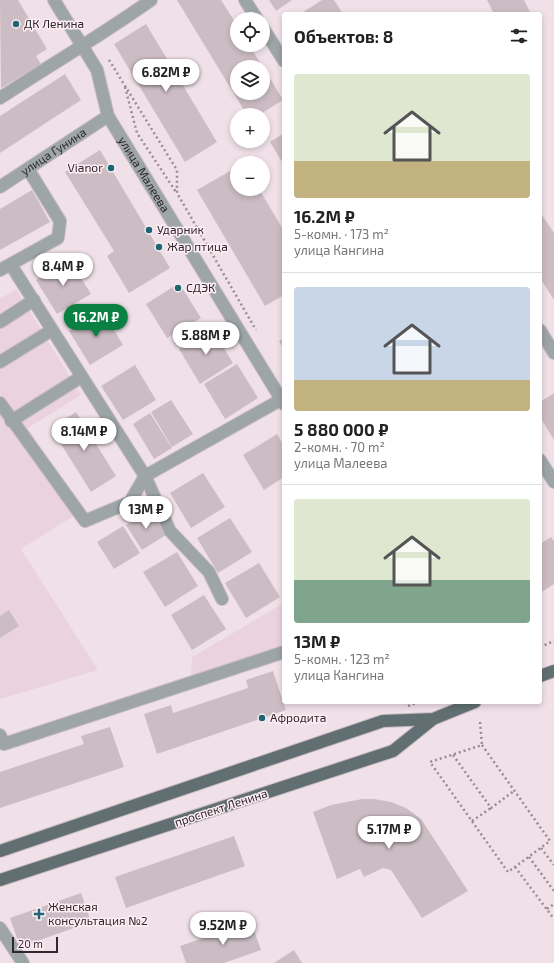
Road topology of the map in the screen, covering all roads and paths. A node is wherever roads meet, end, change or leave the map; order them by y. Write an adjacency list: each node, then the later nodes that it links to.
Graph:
1 (54, 0): 6 (street, улица Малеева)
2 (151, 0): 6 (street)
3 (245, 0): 4 (street)
4 (253, 12)
5 (270, 39): 8 (street)
6 (82, 46): 10 (street); 11 (street, улица Малеева)
7 (107, 58): 9 (path)
8 (282, 58)
9 (124, 84): 14 (path); 14 (path)
10 (0, 98)
11 (108, 116): 12 (street, улица Гунина); 24 (street, улица Малеева)
12 (28, 169): 13 (street, улица Гунина); 15 (street)
13 (0, 187)
14 (177, 193): 20 (path)
15 (5, 268): 16 (street)
16 (34, 300): 17 (street); 18 (street)
17 (0, 322)
18 (52, 330): 22 (street); 23 (street)
19 (542, 333): 21 (street)
20 (260, 336)
21 (554, 353)
22 (0, 362)
23 (81, 377): 27 (street); 29 (street)
24 (282, 399)
25 (282, 402): 29 (street)
26 (0, 403): 27 (street)
27 (12, 421): 29 (street)
28 (542, 463): 30 (street)
29 (145, 476): 31 (street)
30 (554, 482)
31 (222, 599)
32 (554, 641): 33 (path)
33 (542, 646)
34 (282, 653): 40 (street)
35 (554, 671): 36 (main road)
36 (542, 675)
37 (458, 705): 38 (main road, проспект Ленина)
38 (433, 719): 47 (main road, проспект Ленина); 51 (main road, проспект Ленина)
39 (480, 722): 41 (path)
40 (0, 735)
41 (482, 745): 42 (path); 43 (path)
42 (453, 755): 44 (path); 45 (path)
43 (514, 791): 44 (path); 46 (path)
44 (491, 808): 45 (path)
45 (472, 821): 50 (path)
46 (541, 848): 48 (path); 49 (path)
47 (0, 851)
48 (528, 857): 50 (path); 52 (path)
49 (554, 865)
50 (515, 867): 54 (path)
51 (0, 880)
52 (554, 891)
53 (554, 904): 54 (path)
54 (547, 909): 55 (path)
55 (554, 919)
56 (0, 928): 57 (street)
57 (23, 963)

